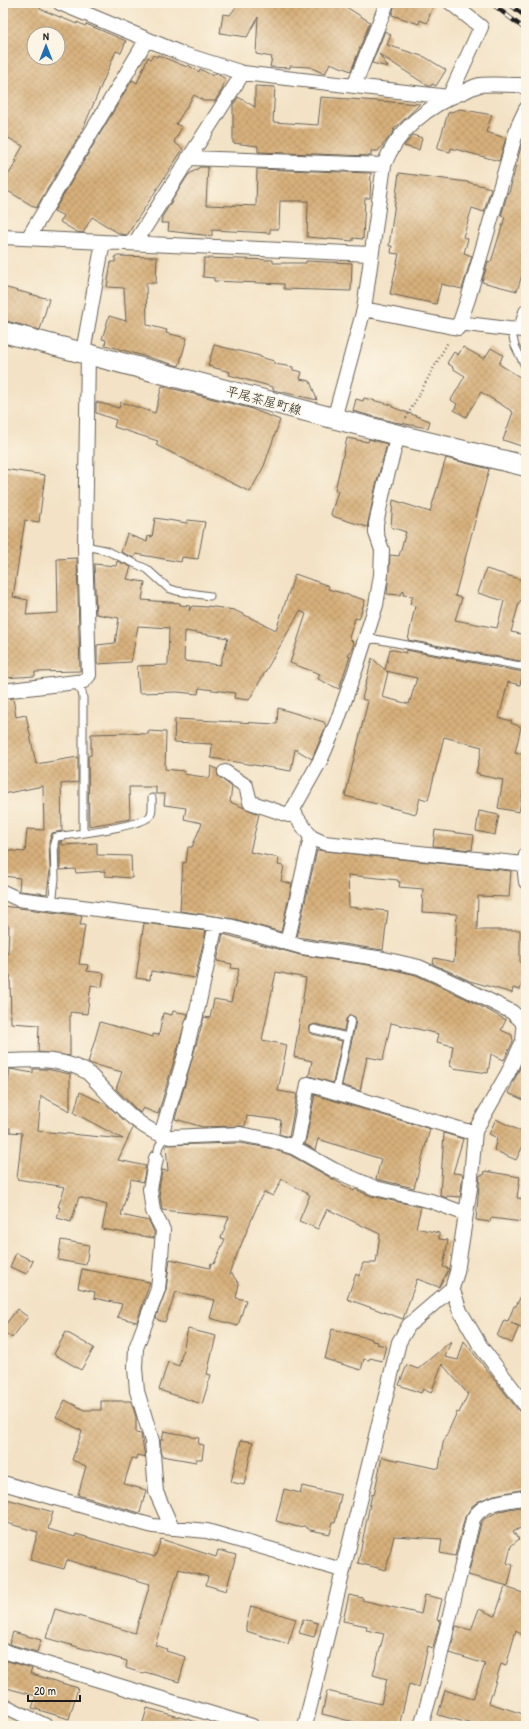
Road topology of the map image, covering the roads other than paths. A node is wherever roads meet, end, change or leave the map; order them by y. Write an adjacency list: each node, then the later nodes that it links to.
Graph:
1 (60, 3): 4 (street)
2 (387, 3): 7 (street)
3 (451, 3): 9 (street)
4 (91, 10): 5 (street)
5 (147, 39): 6 (street); 14 (street)
6 (243, 73): 7 (street); 11 (street)
7 (354, 86): 9 (street)
8 (526, 86): 9 (street)
9 (449, 97): 12 (street)
10 (526, 109): 20 (street)
11 (188, 158): 12 (street); 16 (street)
12 (384, 165): 17 (street)
13 (3, 237): 14 (street)
14 (28, 238): 15 (street)
15 (103, 242): 16 (street); 23 (street)
16 (135, 243): 17 (street)
17 (370, 254): 18 (street)
18 (364, 308): 20 (street); 25 (street)
19 (526, 312): 21 (street)
20 (457, 325): 21 (street)
21 (519, 329): 24 (lane)
22 (3, 332): 23 (main road, 平尾茶屋町線)
23 (85, 353): 25 (main road, 平尾茶屋町線); 28 (street)
24 (526, 368)
25 (334, 418): 26 (main road, 平尾茶屋町線)
26 (399, 435): 27 (main road, 平尾茶屋町線); 30 (street)
27 (526, 466)
28 (85, 546): 29 (lane); 32 (street)
29 (210, 596)
30 (365, 641): 31 (lane); 36 (street)
31 (526, 667)
32 (74, 682): 33 (street); 37 (lane)
33 (3, 692)
34 (225, 772): 36 (street)
35 (152, 798): 37 (lane)
36 (296, 815): 38 (street)
37 (83, 833): 42 (lane)
38 (311, 837): 39 (street); 44 (street)
39 (525, 859): 40 (street)
40 (526, 882)
41 (3, 892): 42 (street)
42 (52, 904): 43 (street)
43 (216, 924): 44 (street); 52 (street)
44 (287, 943): 46 (street)
45 (351, 1020): 48 (lane)
46 (524, 1020): 51 (street)
47 (314, 1029): 48 (lane)
48 (347, 1037): 50 (lane)
49 (3, 1061): 52 (street)
50 (336, 1092): 51 (street); 53 (street)
51 (475, 1131): 55 (street)
52 (163, 1136): 53 (street); 54 (lane)
53 (294, 1147): 55 (street)
54 (156, 1158): 60 (street)
55 (466, 1214): 56 (street)
56 (452, 1288): 57 (street); 61 (street)
57 (526, 1406)
58 (3, 1483): 60 (street)
59 (526, 1497): 67 (street)
60 (172, 1528): 61 (street)
61 (342, 1570): 66 (street)
62 (3, 1651): 65 (street)
63 (3, 1705): 64 (street)
64 (46, 1726)
65 (252, 1726)
66 (305, 1726)
67 (421, 1726)

